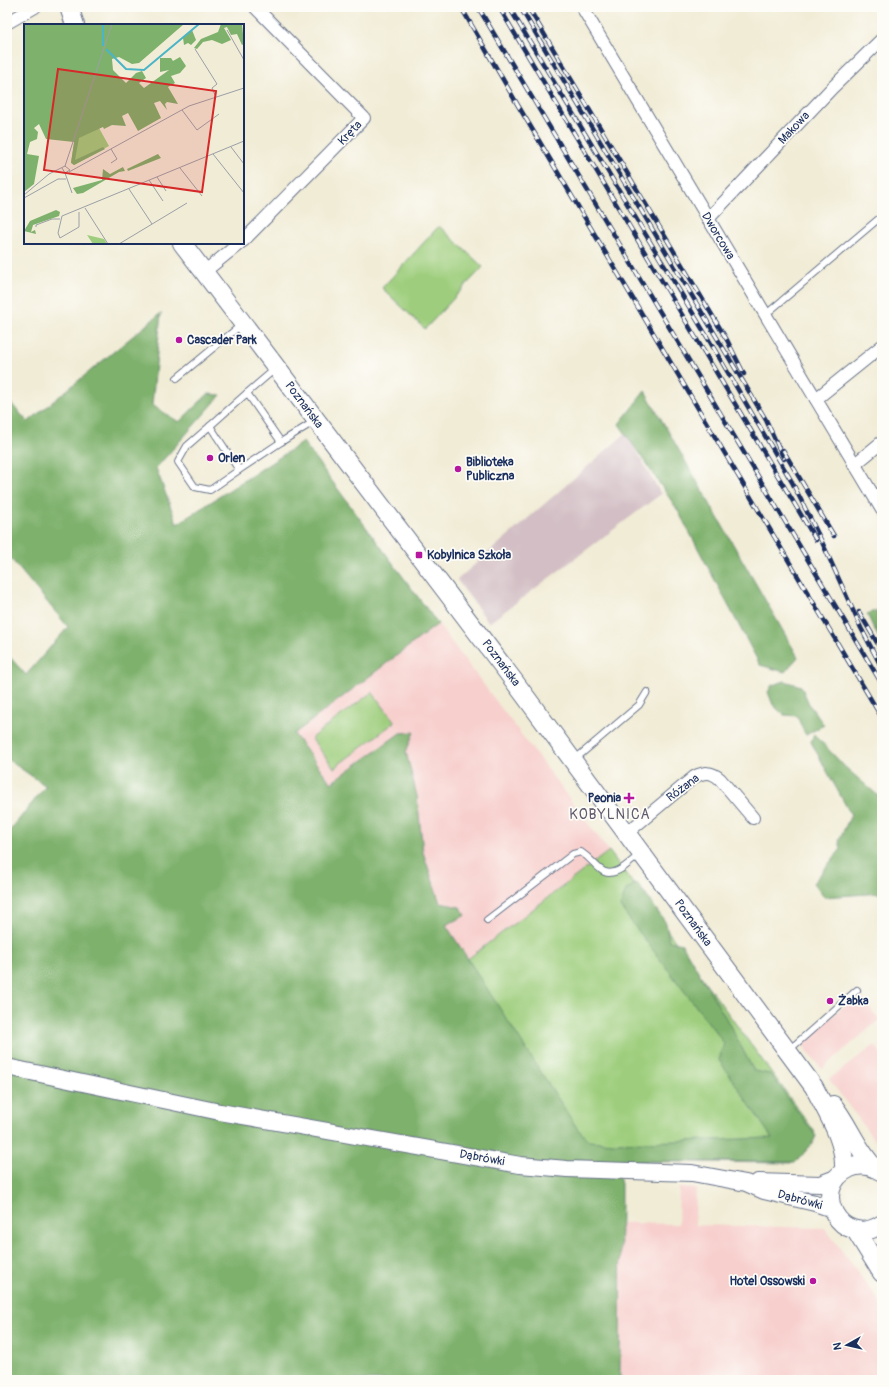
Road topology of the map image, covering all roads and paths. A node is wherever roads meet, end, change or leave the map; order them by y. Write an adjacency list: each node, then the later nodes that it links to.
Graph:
1 (35, 7): 5 (street)
2 (69, 7): 6 (main road)
3 (255, 7): 10 (street, Kręta)
4 (582, 7): 9 (street, Dworcowa)
5 (7, 23)
6 (75, 24)
7 (882, 39): 9 (street, Makowa)
8 (882, 216): 14 (lane)
9 (708, 219): 14 (street, Dworcowa)
10 (244, 240)
11 (183, 244): 13 (main road, Poznańska)
12 (239, 244): 13 (street)
13 (204, 272): 15 (main road, Poznańska)
14 (765, 315): 20 (street, Dworcowa)
15 (242, 324): 17 (main road, Poznańska); 18 (lane)
16 (882, 346): 20 (street)
17 (276, 368): 19 (lane); 21 (main road, Poznańska)
18 (177, 378)
19 (247, 393): 22 (lane); 23 (lane)
20 (816, 400): 25 (street, Dworcowa)
21 (316, 421): 23 (lane); 29 (main road, Poznańska)
22 (210, 426): 26 (lane); 26 (lane)
23 (281, 442): 26 (lane)
24 (882, 442): 25 (street)
25 (854, 465): 27 (street, Dworcowa)
26 (239, 470)
27 (882, 510)
28 (646, 692): 29 (lane)
29 (573, 761): 31 (main road, Poznańska)
30 (754, 818): 31 (street, Różana)
31 (627, 833): 32 (main road, Poznańska)
32 (642, 853): 33 (lane); 35 (main road, Poznańska)
33 (487, 920)
34 (857, 990): 35 (lane)
35 (788, 1051): 37 (main road, Poznańska)
36 (7, 1067): 40 (street, Dąbrówki)
37 (814, 1087): 38 (main road, Poznańska); 39 (main road, Poznańska)
38 (878, 1170): 39 (main road)
39 (840, 1175): 40 (street, Dąbrówki); 41 (main road, Poznańska)
40 (746, 1183): 41 (street, Dąbrówki)
41 (832, 1209): 43 (main road)
42 (882, 1224): 43 (main road)
43 (856, 1231): 44 (main road)
44 (882, 1273)

